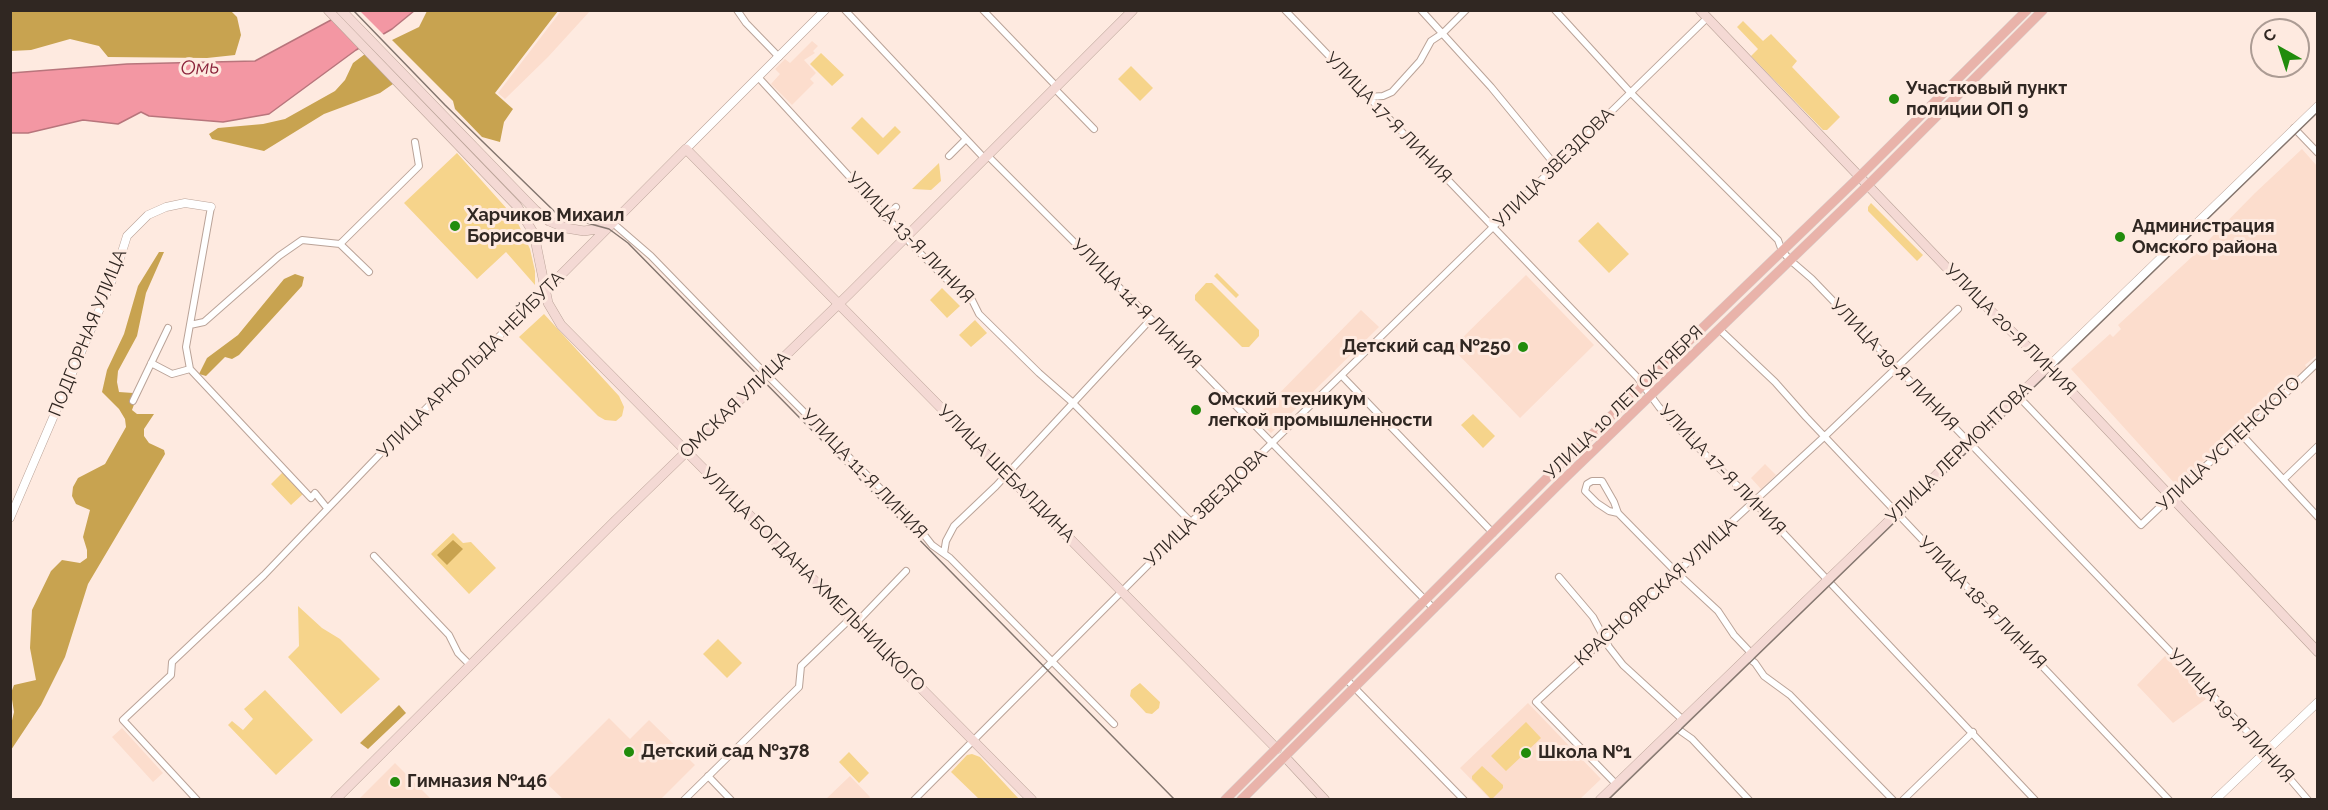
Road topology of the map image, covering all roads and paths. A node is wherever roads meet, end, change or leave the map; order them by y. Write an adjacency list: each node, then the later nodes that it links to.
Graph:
1 (328, 10): 22 (main road)
2 (341, 10): 22 (main road)
3 (737, 10): 16 (street)
4 (825, 10): 16 (street, УЛИЦА АРНОЛЬДА НЕЙБУТА)
5 (845, 10): 25 (street, УЛИЦА 14-Я ЛИНИЯ)
6 (983, 10): 18 (street)
7 (1285, 10): 20 (street, УЛИЦА 17-Я ЛИНИЯ)
8 (1421, 10): 15 (street)
9 (1466, 10): 15 (street)
10 (1555, 10): 19 (street, УЛИЦА 19-Я ЛИНИЯ)
11 (2028, 10): 32 (main road, УЛИЦА 10 ЛЕТ ОКТЯБРЯ)
12 (2043, 10): 33 (main road, УЛИЦА 10 ЛЕТ ОКТЯБРЯ)
13 (1128, 12): 18 (main road, ОМСКАЯ УЛИЦА)
14 (1703, 14): 19 (street, УЛИЦА ЗВЕЗДОВА); 32 (main road, УЛИЦА 20-Я ЛИНИЯ)
15 (1443, 33): 20 (street); 31 (street)
16 (779, 57): 17 (street, УЛИЦА АРНОЛЬДА НЕЙБУТА)
17 (758, 77): 27 (street, УЛИЦА АРНОЛЬДА НЕЙБУТА); 36 (street, УЛИЦА 13-Я ЛИНИЯ)
18 (1056, 88): 24 (street); 30 (main road, ОМСКАЯ УЛИЦА)
19 (1630, 92): 31 (street, УЛИЦА ЗВЕЗДОВА); 41 (street, УЛИЦА 19-Я ЛИНИЯ)
20 (1368, 97): 38 (street, УЛИЦА 17-Я ЛИНИЯ)
21 (2318, 106): 23 (street, УЛИЦА ЛЕРМОНТОВА)
22 (436, 114): 37 (main road); 44 (main road, УЛИЦА БОГДАНА ХМЕЛЬНИЦКОГО)
23 (2294, 128): 28 (street); 53 (street, УЛИЦА ЛЕРМОНТОВА)
24 (1094, 129)
25 (966, 139): 29 (street); 30 (street, УЛИЦА 14-Я ЛИНИЯ)
26 (416, 142): 40 (street)
27 (686, 149): 37 (main road, УЛИЦА АРНОЛЬДА НЕЙБУТА); 45 (main road, УЛИЦА ШЕБАЛДИНА)
28 (2318, 153)
29 (949, 156)
30 (986, 157): 39 (main road, ОМСКАЯ УЛИЦА); 47 (street, УЛИЦА 14-Я ЛИНИЯ)
31 (1556, 166): 38 (street, УЛИЦА ЗВЕЗДОВА)
32 (1860, 176): 33 (main road, УЛИЦА 20-Я ЛИНИЯ); 41 (main road, УЛИЦА 10 ЛЕТ ОКТЯБРЯ)
33 (1868, 185): 42 (main road, УЛИЦА 10 ЛЕТ ОКТЯБРЯ); 53 (main road, УЛИЦА 20-Я ЛИНИЯ)
34 (211, 207): 48 (street); 77 (street, ПОДГОРНАЯ УЛИЦА)
35 (896, 207): 36 (street)
36 (885, 217): 39 (street, УЛИЦА 13-Я ЛИНИЯ)
37 (613, 225): 44 (main road, УЛИЦА АРНОЛЬДА НЕЙБУТА); 56 (street, УЛИЦА 11-Я ЛИНИЯ)
38 (1494, 228): 57 (street, УЛИЦА ЗВЕЗДОВА); 58 (street, УЛИЦА 17-Я ЛИНИЯ)
39 (906, 238): 45 (main road, ОМСКАЯ УЛИЦА); 62 (street, УЛИЦА 13-Я ЛИНИЯ)
40 (340, 244): 43 (street); 48 (street)
41 (1782, 251): 42 (street, УЛИЦА 19-Я ЛИНИЯ); 58 (main road, УЛИЦА 10 ЛЕТ ОКТЯБРЯ)
42 (1790, 260): 50 (main road, УЛИЦА 10 ЛЕТ ОКТЯБРЯ); 54 (street, УЛИЦА 19-Я ЛИНИЯ)
43 (369, 272)
44 (545, 291): 68 (main road, УЛИЦА БОГДАНА ХМЕЛЬНИЦКОГО); 73 (street, УЛИЦА АРНОЛЬДА НЕЙБУТА)
45 (839, 304): 56 (main road, ОМСКАЯ УЛИЦА); 69 (main road, УЛИЦА ШЕБАЛДИНА)
46 (1958, 309): 54 (street, КРАСНОЯРСКАЯ УЛИЦА)
47 (1151, 319): 62 (street); 65 (street, УЛИЦА 14-Я ЛИНИЯ)
48 (190, 325): 55 (street)
49 (168, 328): 52 (street)
50 (1719, 329): 59 (main road, УЛИЦА 10 ЛЕТ ОКТЯБРЯ); 64 (street, УЛИЦА 18-Я ЛИНИЯ)
51 (2318, 362): 63 (street, УЛИЦА УСПЕНСКОГО)
52 (152, 363): 55 (street); 61 (street)
53 (2048, 367): 60 (main road, УЛИЦА ЛЕРМОНТОВА); 71 (main road, УЛИЦА 20-Я ЛИНИЯ)
54 (1897, 368): 64 (street, КРАСНОЯРСКАЯ УЛИЦА); 66 (street, УЛИЦА 19-Я ЛИНИЯ)
55 (191, 371): 73 (street)
56 (766, 375): 68 (main road, ОМСКАЯ УЛИЦА); 80 (street, УЛИЦА 11-Я ЛИНИЯ)
57 (1342, 376): 65 (street, УЛИЦА ЗВЕЗДОВА); 79 (street)
58 (1644, 384): 59 (street, УЛИЦА 17-Я ЛИНИЯ); 79 (main road, УЛИЦА 10 ЛЕТ ОКТЯБРЯ)
59 (1651, 395): 72 (street, УЛИЦА 17-Я ЛИНИЯ); 88 (main road, УЛИЦА 10 ЛЕТ ОКТЯБРЯ)
60 (2018, 396): 66 (main road, УЛИЦА ЛЕРМОНТОВА); 71 (street, УЛИЦА УСПЕНСКОГО)
61 (133, 401)
62 (1072, 402): 69 (street); 78 (street, УЛИЦА 13-Я ЛИНИЯ)
63 (2242, 435): 70 (street); 71 (street, УЛИЦА УСПЕНСКОГО)
64 (1825, 436): 72 (street, КРАСНОЯРСКАЯ УЛИЦА); 75 (street, УЛИЦА 18-Я ЛИНИЯ)
65 (1273, 443): 78 (street, УЛИЦА ЗВЕЗДОВА); 87 (street, УЛИЦА 14-Я ЛИНИЯ)
66 (1969, 444): 75 (main road, УЛИЦА ЛЕРМОНТОВА); 103 (street, УЛИЦА 19-Я ЛИНИЯ)
67 (2318, 446): 70 (street)
68 (687, 452): 89 (main road, УЛИЦА БОГДАНА ХМЕЛЬНИЦКОГО); 94 (main road, ОМСКАЯ УЛИЦА)
69 (1006, 475): 80 (street); 86 (main road, УЛИЦА ШЕБАЛДИНА)
70 (2284, 479): 76 (street)
71 (2172, 496): 91 (main road, УЛИЦА 20-Я ЛИНИЯ)
72 (1754, 502): 83 (street, КРАСНОЯРСКАЯ УЛИЦА); 85 (street, УЛИЦА 17-Я ЛИНИЯ)
73 (327, 508): 108 (street, УЛИЦА АРНОЛЬДА НЕЙБУТА)
74 (1618, 513): 74 (street); 83 (street)
75 (1897, 513): 85 (main road, УЛИЦА ЛЕРМОНТОВА); 122 (street, УЛИЦА 18-Я ЛИНИЯ)
76 (2318, 517)
77 (10, 518)
78 (1191, 522): 86 (street, УЛИЦА ЗВЕЗДОВА)
79 (1493, 532): 87 (main road, УЛИЦА 10 ЛЕТ ОКТЯБРЯ)
80 (944, 553): 93 (street, УЛИЦА 11-Я ЛИНИЯ)
81 (375, 556): 94 (street)
82 (906, 571): 89 (street)
83 (1677, 573): 90 (street, КРАСНОЯРСКАЯ УЛИЦА); 92 (street)
84 (1559, 578): 90 (street)
85 (1827, 580): 92 (main road, УЛИЦА ЛЕРМОНТОВА); 100 (street, УЛИЦА 17-Я ЛИНИЯ)
86 (1121, 591): 93 (street, УЛИЦА ЗВЕЗДОВА); 102 (main road, УЛИЦА ШЕБАЛДИНА)
87 (1426, 600): 88 (street, УЛИЦА 14-Я ЛИНИЯ); 95 (main road, УЛИЦА 10 ЛЕТ ОКТЯБРЯ)
88 (1434, 609): 96 (main road, УЛИЦА 10 ЛЕТ ОКТЯБРЯ)
89 (853, 621): 101 (main road, УЛИЦА БОГДАНА ХМЕЛЬНИЦКОГО); 105 (street)
90 (1606, 637): 98 (street); 106 (street, КРАСНОЯРСКАЯ УЛИЦА)
91 (2318, 652)
92 (1749, 655): 98 (main road, УЛИЦА ЛЕРМОНТОВА); 119 (street)
93 (1052, 661): 99 (street, УЛИЦА 11-Я ЛИНИЯ); 101 (street, УЛИЦА ЗВЕЗДОВА)
94 (470, 665): 109 (main road, ОМСКАЯ УЛИЦА)
95 (1346, 680): 96 (street); 102 (main road, УЛИЦА 10 ЛЕТ ОКТЯБРЯ)
96 (1355, 688): 104 (main road, УЛИЦА 10 ЛЕТ ОКТЯБРЯ); 117 (street)
97 (2318, 702): 103 (street)
98 (1679, 723): 106 (main road, УЛИЦА ЛЕРМОНТОВА); 118 (street)
99 (1114, 724)
100 (1973, 732): 120 (street); 121 (street, УЛИЦА 17-Я ЛИНИЯ)
101 (973, 741): 112 (street, УЛИЦА ЗВЕЗДОВА); 113 (main road, УЛИЦА БОГДАНА ХМЕЛЬНИЦКОГО)
102 (1276, 749): 104 (main road, УЛИЦА ШЕБАЛДИНА); 114 (main road, УЛИЦА 10 ЛЕТ ОКТЯБРЯ)
103 (2266, 751): 123 (street); 124 (street, УЛИЦА 19-Я ЛИНИЯ)
104 (1285, 758): 115 (main road, УЛИЦА 10 ЛЕТ ОКТЯБРЯ); 116 (main road, УЛИЦА ШЕБАЛДИНА)
105 (708, 776): 110 (street); 111 (street)
106 (1616, 784): 107 (main road, УЛИЦА ЛЕРМОНТОВА)
107 (1603, 799)
108 (197, 800)
109 (335, 800)
110 (684, 800)
111 (731, 800)
112 (914, 800)
113 (1032, 800)
114 (1225, 800)
115 (1241, 800)
116 (1325, 800)
117 (1464, 800)
118 (1749, 800)
119 (1893, 800)
120 (1903, 800)
121 (2035, 800)
122 (2169, 800)
123 (2215, 800)
124 (2308, 800)

